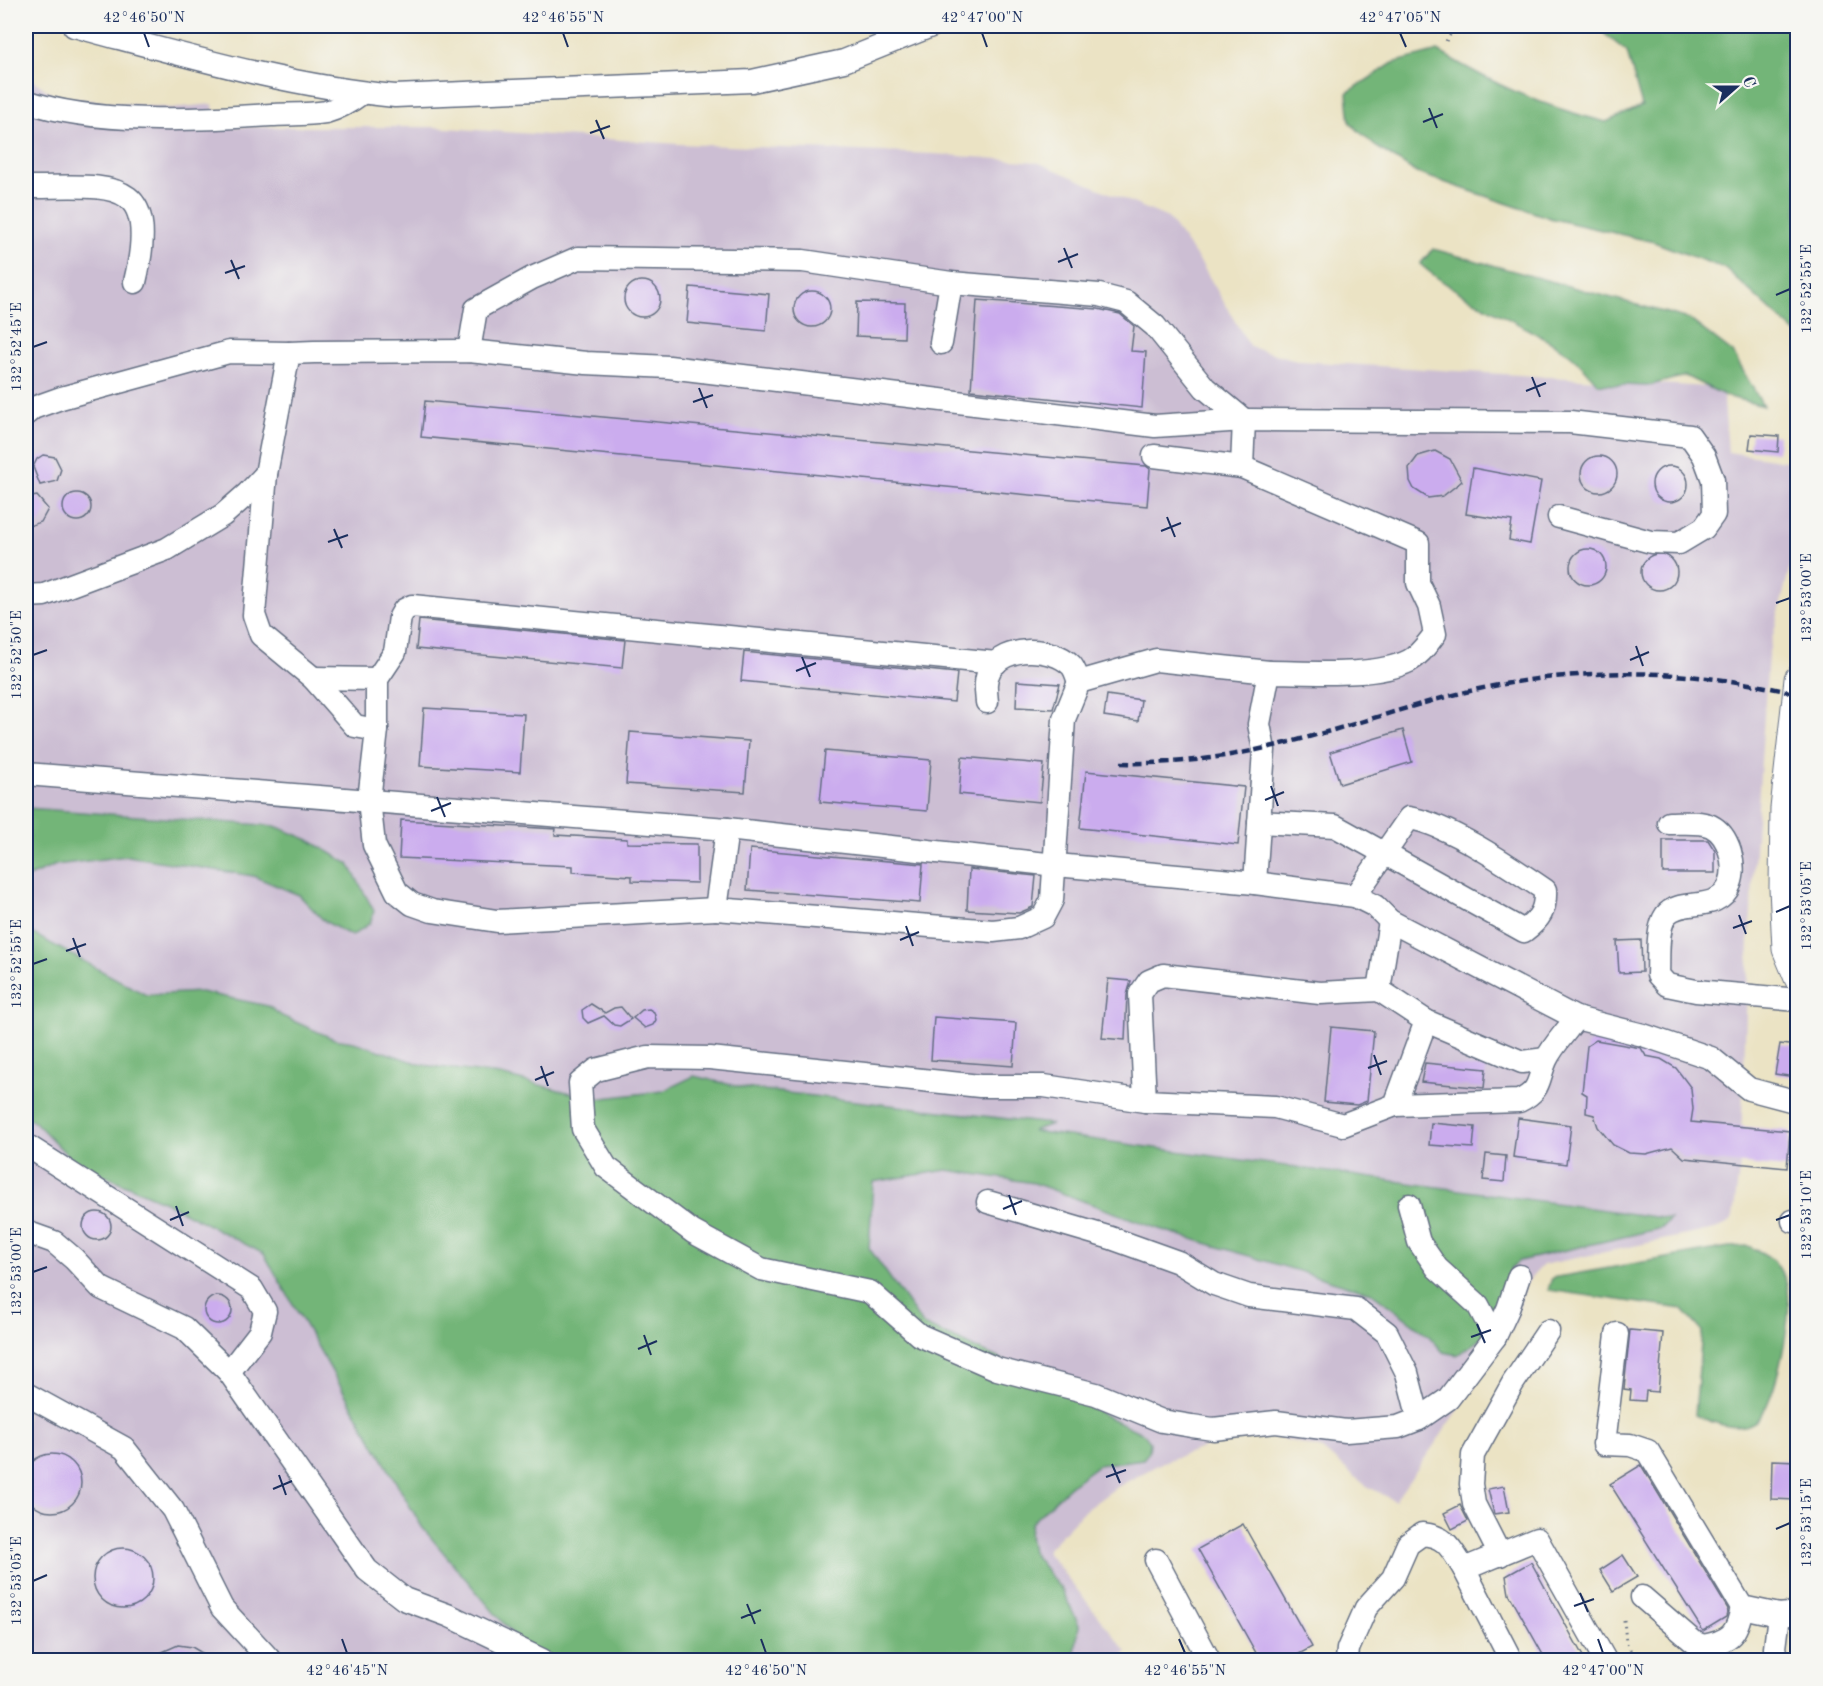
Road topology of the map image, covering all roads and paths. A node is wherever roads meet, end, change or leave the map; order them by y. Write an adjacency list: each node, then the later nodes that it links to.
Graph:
1 (74, 26): 5 (street)
2 (931, 26): 5 (street)
3 (1456, 26): 4 (path)
4 (1446, 41)
5 (362, 93): 6 (street)
6 (26, 101)
7 (26, 187): 8 (street)
8 (135, 282)
9 (951, 283): 10 (street); 11 (street); 14 (street)
10 (941, 343)
11 (469, 351): 12 (street); 14 (street)
12 (289, 353): 13 (street); 17 (street)
13 (26, 414)
14 (1244, 420): 16 (street); 18 (street)
15 (1154, 456): 16 (street)
16 (1242, 467): 21 (street)
17 (266, 474): 19 (street); 22 (street)
18 (1559, 516)
19 (26, 596)
20 (996, 663): 23 (street); 25 (street); 26 (street)
21 (1269, 672): 25 (street); 30 (street)
22 (313, 678): 23 (street); 27 (street)
23 (377, 679): 27 (street)
24 (1797, 679): 39 (main road)
25 (1079, 682): 34 (street)
26 (987, 702)
27 (377, 730): 29 (street)
28 (26, 774): 29 (street)
29 (369, 800): 32 (street); 37 (street)
30 (1258, 822): 33 (street); 35 (street)
31 (1669, 823): 41 (street)
32 (727, 830): 34 (street); 37 (street)
33 (1384, 855): 33 (street); 36 (street)
34 (1056, 865): 35 (street); 37 (street)
35 (1255, 883): 36 (street)
36 (1355, 896): 38 (street)
37 (716, 909)
38 (1390, 921): 40 (street); 42 (street)
39 (1797, 978)
40 (1379, 990): 43 (street); 45 (street)
41 (1797, 1000)
42 (1576, 1018): 44 (street); 46 (street)
43 (1426, 1021): 44 (street); 47 (street)
44 (1546, 1059): 47 (street)
45 (1145, 1101): 47 (street); 58 (street)
46 (1797, 1102)
47 (1395, 1105)
48 (26, 1145): 56 (street)
49 (988, 1202): 58 (street)
50 (1409, 1205): 55 (street)
51 (26, 1232): 56 (street)
52 (1519, 1276): 55 (street)
53 (1548, 1331): 59 (street)
54 (1617, 1334): 63 (street)
55 (1495, 1337): 58 (street)
56 (229, 1372): 67 (street)
57 (26, 1394): 66 (street)
58 (1419, 1419)
59 (1500, 1555): 61 (street); 71 (street)
60 (1155, 1560): 68 (street)
61 (1464, 1569): 69 (street); 70 (street)
62 (1642, 1597): 63 (street)
63 (1742, 1607): 64 (street)
64 (1788, 1614): 73 (street)
65 (1624, 1620): 72 (path)
66 (270, 1660)
67 (542, 1660)
68 (1209, 1660)
69 (1347, 1660)
70 (1511, 1660)
71 (1605, 1660)
72 (1636, 1660)
73 (1778, 1660)

